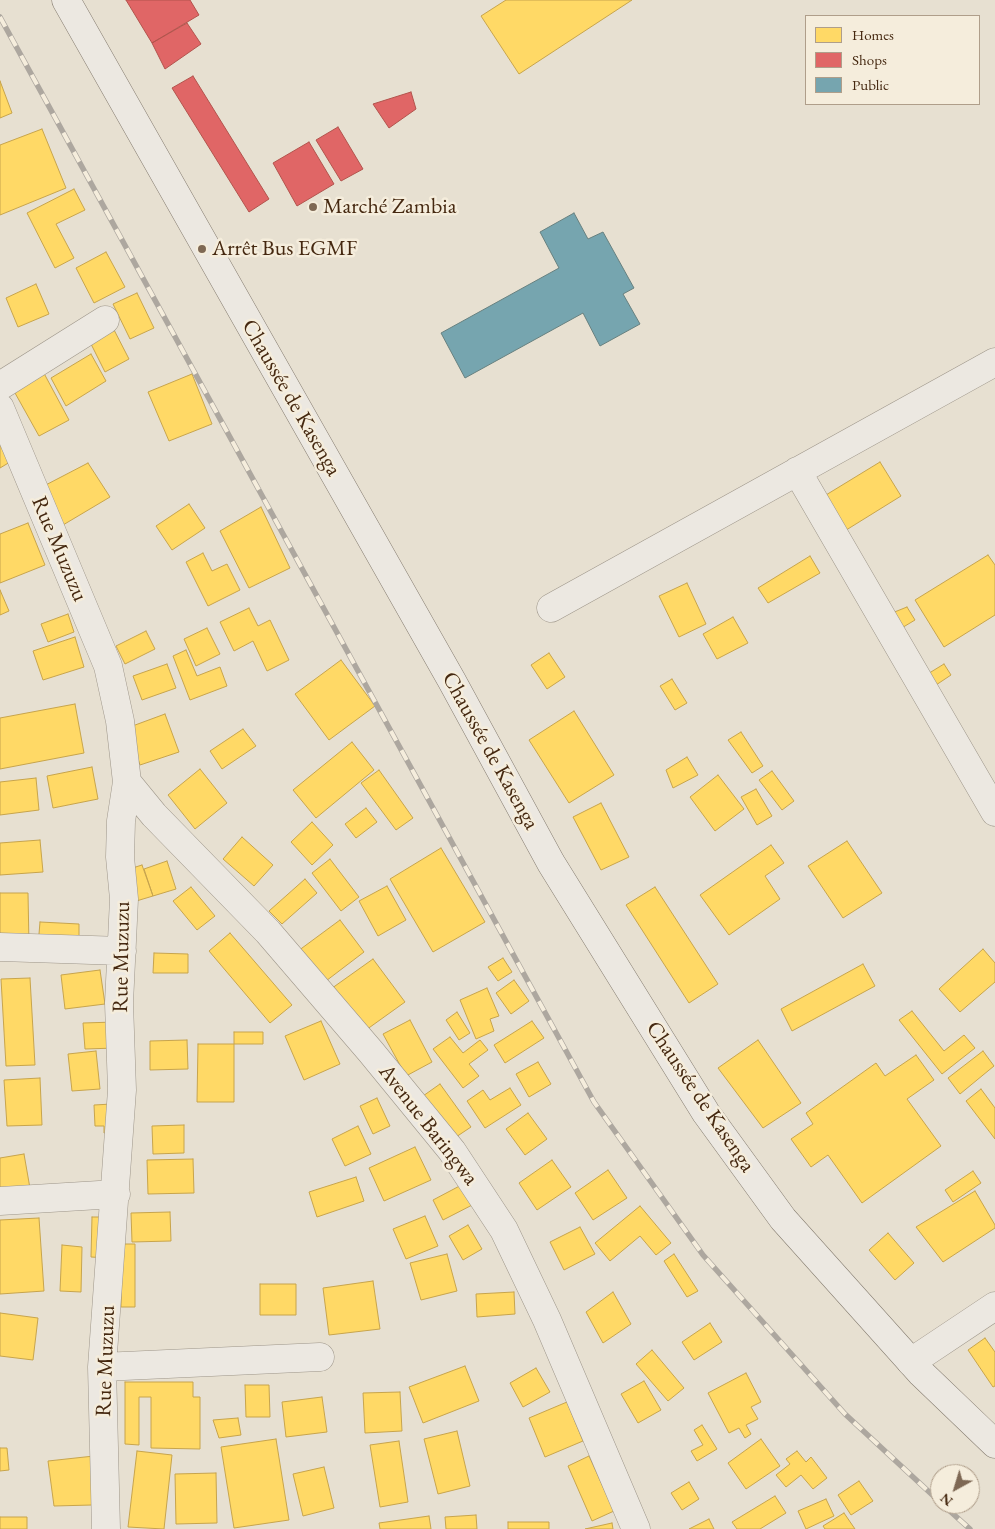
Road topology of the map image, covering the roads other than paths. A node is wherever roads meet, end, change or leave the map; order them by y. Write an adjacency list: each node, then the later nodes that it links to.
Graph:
1 (66, 0): 16 (street, Chaussée de Kasenga)
2 (105, 320): 4 (street)
3 (995, 362): 6 (street)
4 (0, 386)
5 (0, 408): 8 (street, Rue Muzuzu)
6 (797, 471): 7 (street); 9 (street)
7 (551, 608)
8 (127, 782): 11 (street, Rue Muzuzu); 20 (street, Avenue Baringwa)
9 (995, 812)
10 (0, 947): 11 (street)
11 (122, 951): 12 (street, Rue Muzuzu)
12 (116, 1194): 13 (street); 17 (street, Rue Muzuzu)
13 (0, 1201)
14 (995, 1306): 16 (street)
15 (320, 1357): 17 (street)
16 (911, 1362): 18 (street, Chaussée de Kasenga)
17 (102, 1367): 19 (street, Rue Muzuzu)
18 (995, 1444)
19 (106, 1529)
20 (636, 1529)

